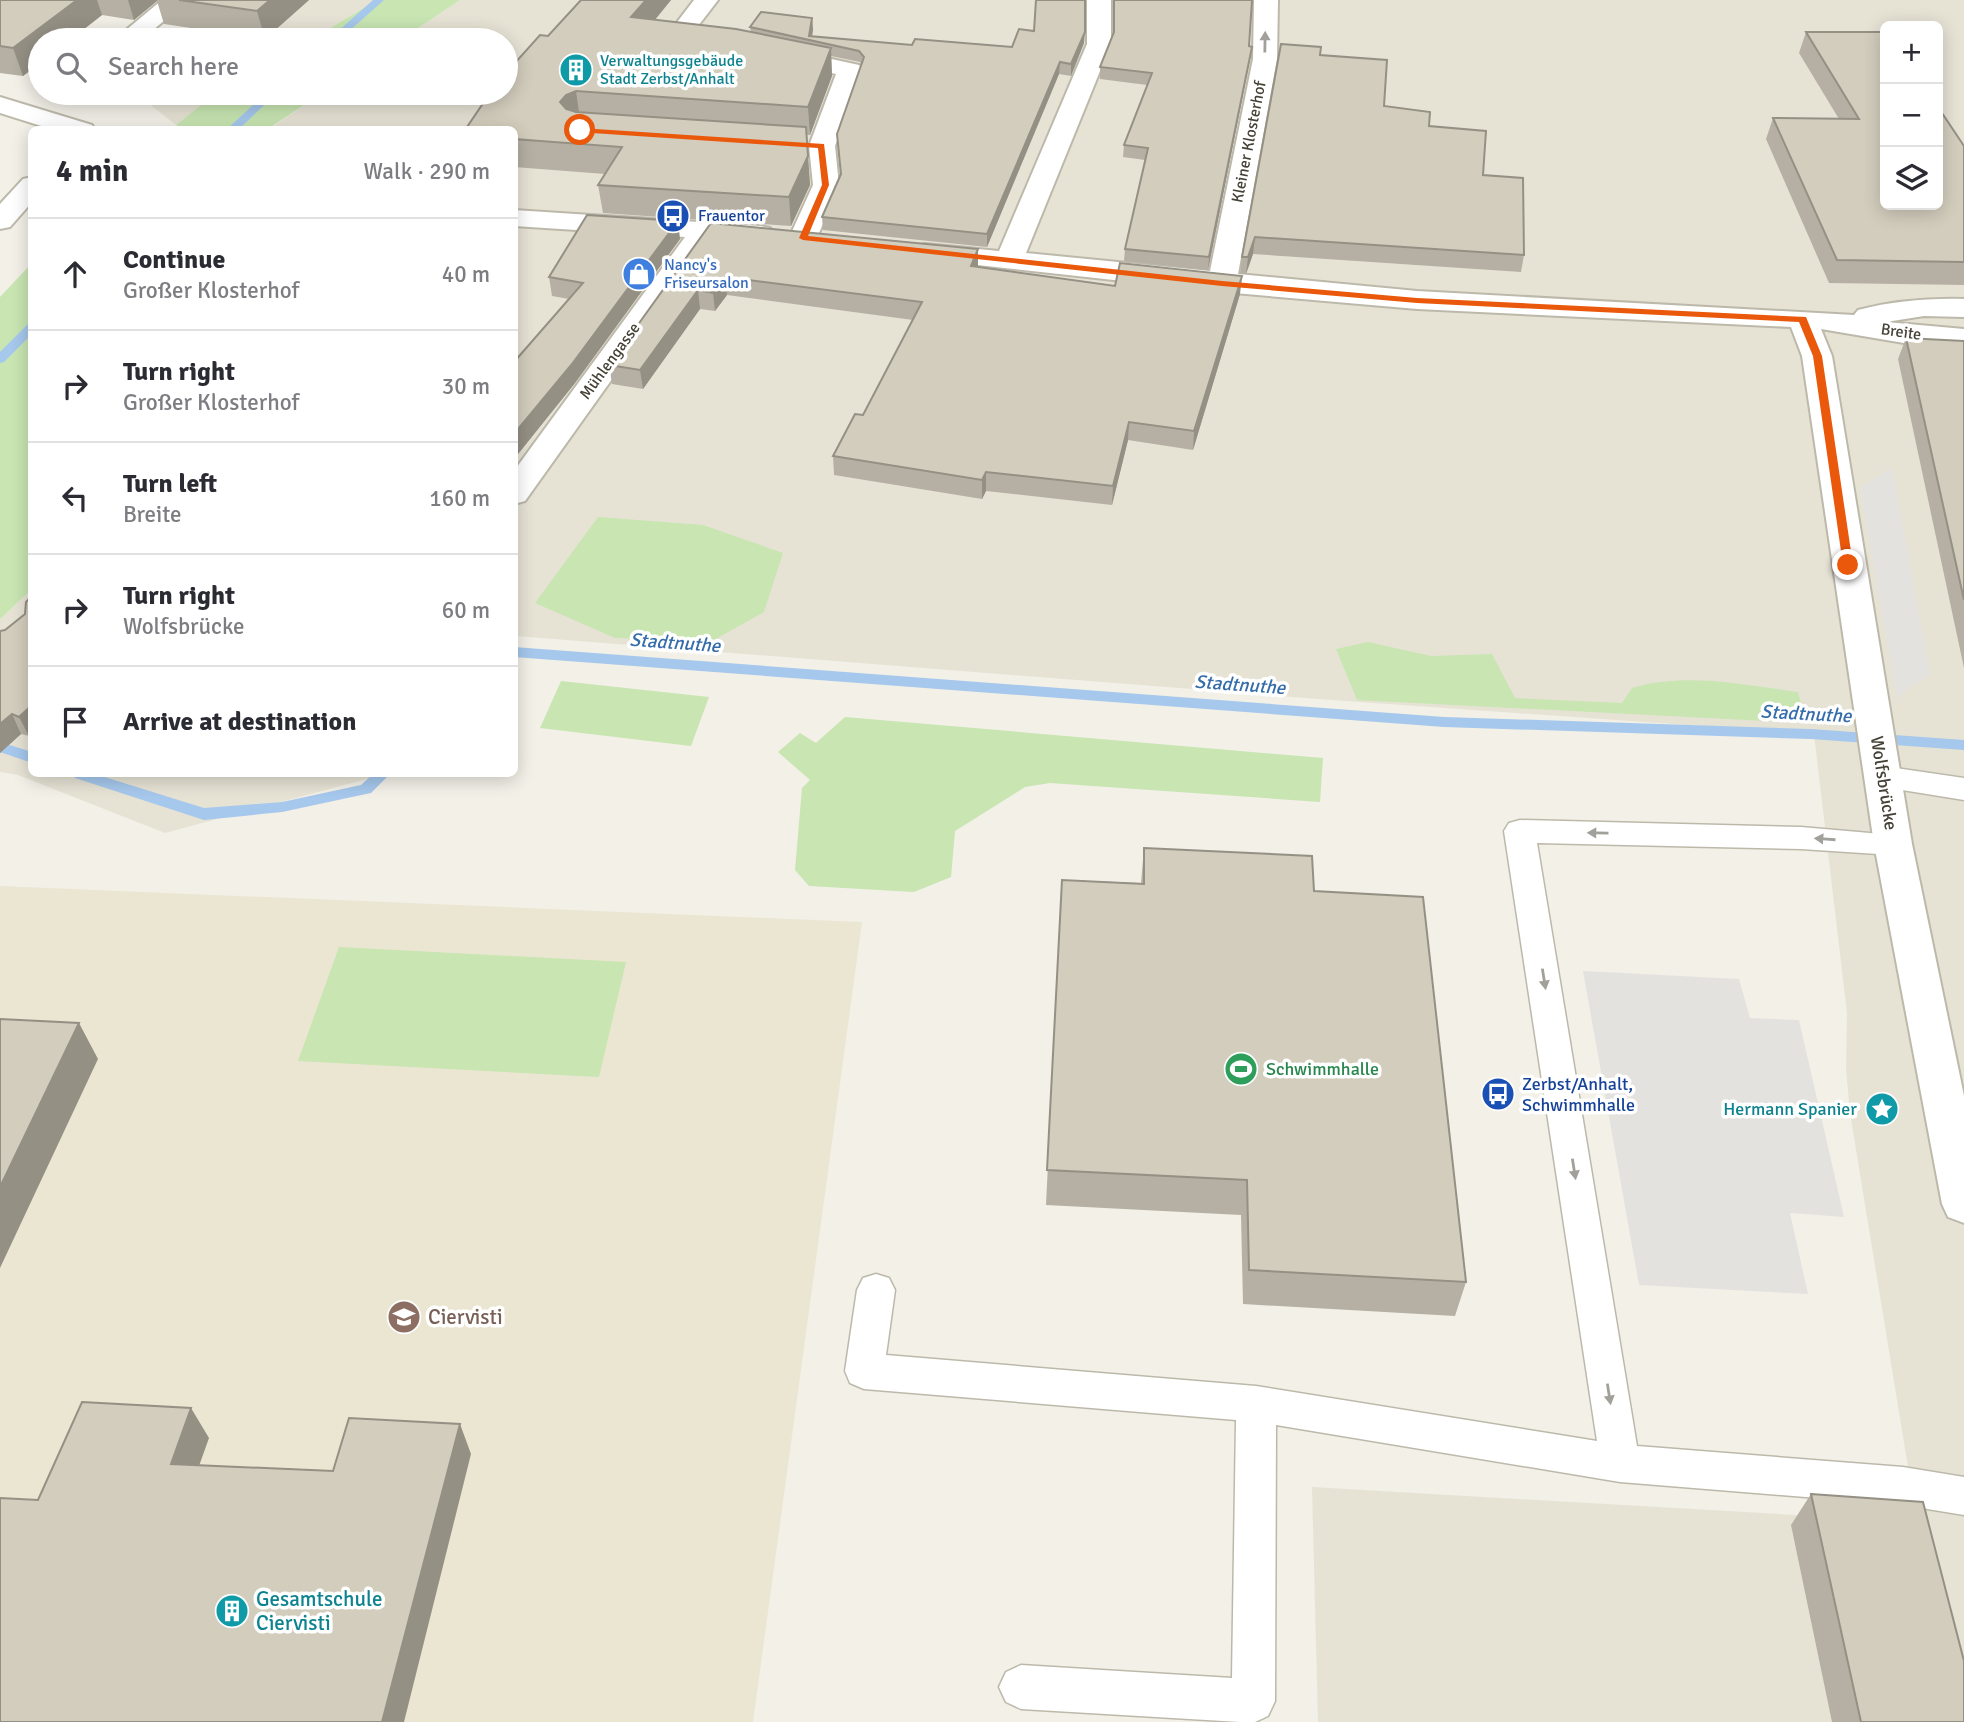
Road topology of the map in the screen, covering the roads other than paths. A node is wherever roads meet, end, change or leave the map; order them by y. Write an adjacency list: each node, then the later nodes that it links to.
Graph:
1 (177, 0): 5 (street)
2 (706, 0): 12 (street)
3 (1099, 0): 14 (street)
4 (1266, 0): 15 (street, Kleiner Klosterhof, one-way to 4)
5 (141, 28)
6 (0, 105): 7 (street)
7 (60, 117): 8 (street)
8 (76, 126)
9 (28, 190): 11 (street)
10 (518, 218): 12 (street)
11 (0, 221)
12 (705, 229): 20 (street, Mühlengasse)
13 (899, 249): 14 (street, Breite)
14 (1009, 261): 15 (street, Breite)
15 (1222, 283): 17 (street, Breite)
16 (1964, 308): 18 (street, Breite)
17 (1802, 319): 18 (street, Breite); 21 (street, Wolfsbrücke)
18 (1838, 321): 19 (street, Breite)
19 (1964, 338)
20 (518, 488)
21 (1882, 777): 22 (lane); 23 (street, Wolfsbrücke)
22 (1964, 789)
23 (1893, 844): 24 (street, Wolfsbrücke); 27 (lane, one-way to 27)
24 (1964, 1201)
25 (876, 1290): 26 (lane)
26 (1256, 1404): 27 (lane); 29 (lane)
27 (1620, 1463): 28 (lane)
28 (1964, 1496)
29 (1021, 1687)

